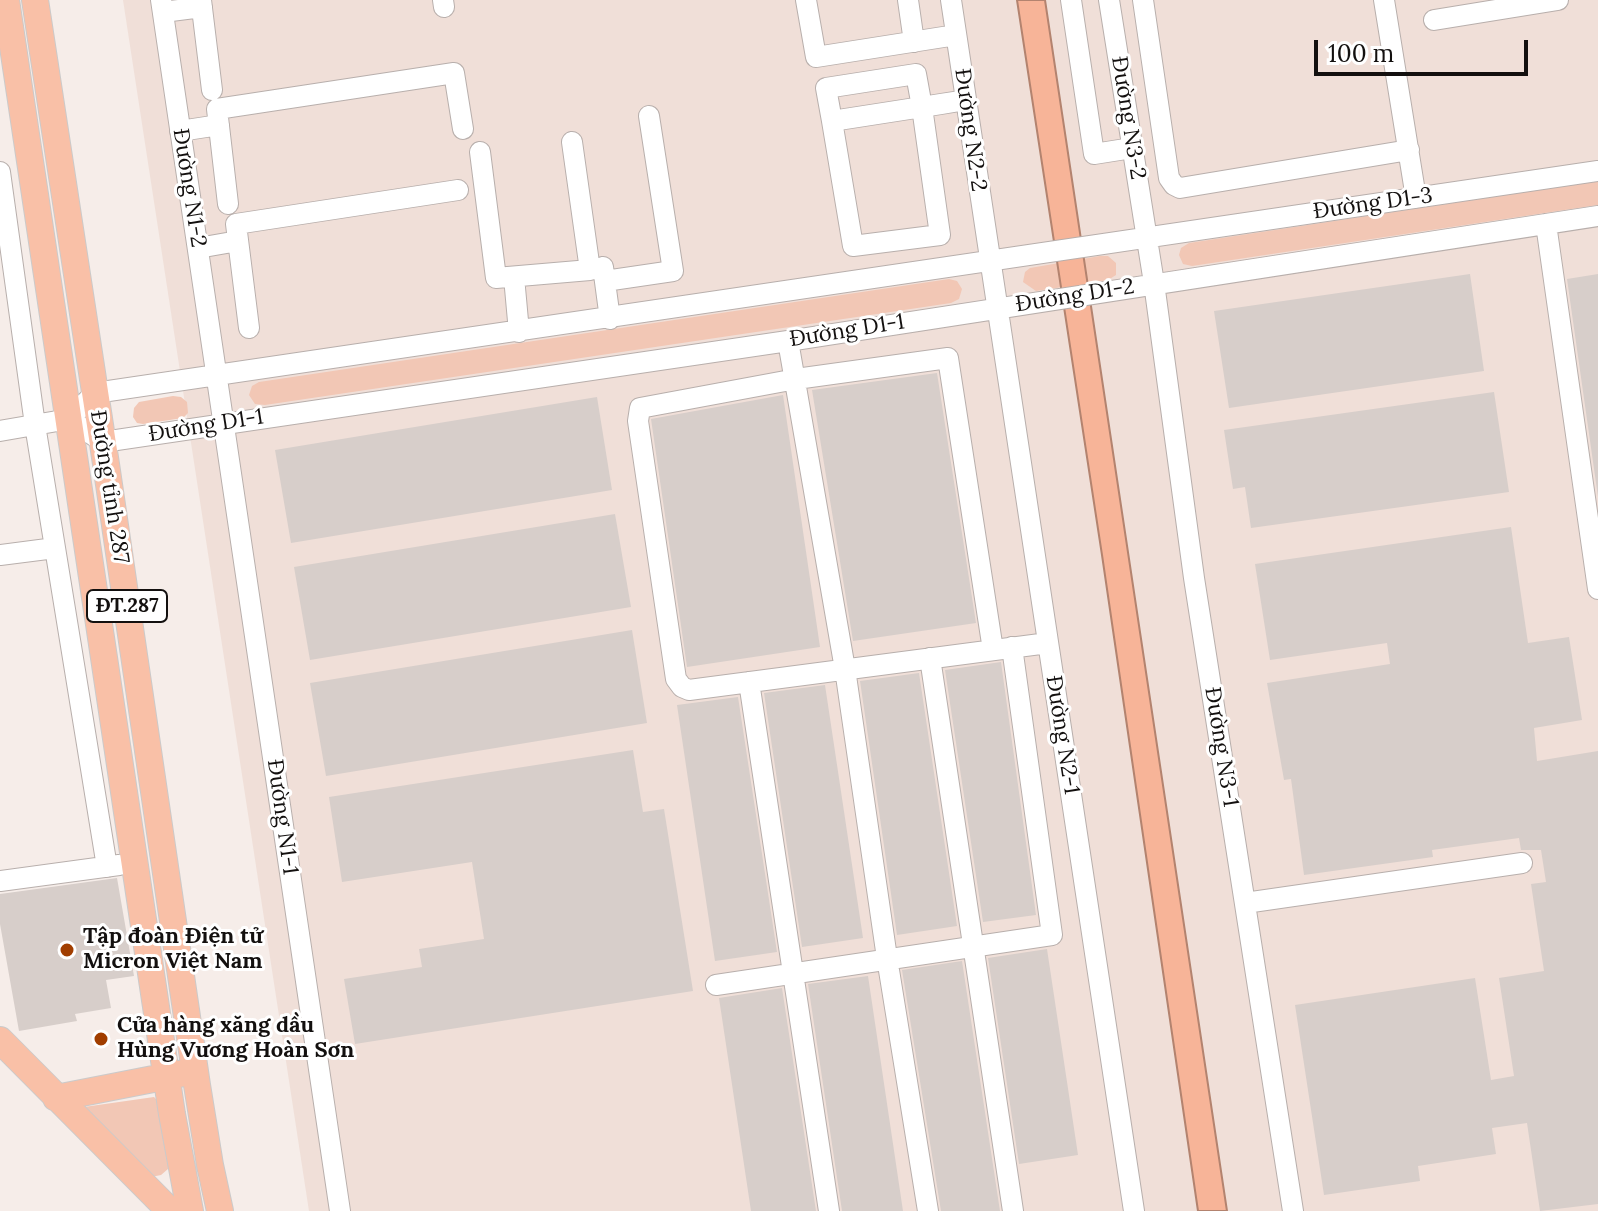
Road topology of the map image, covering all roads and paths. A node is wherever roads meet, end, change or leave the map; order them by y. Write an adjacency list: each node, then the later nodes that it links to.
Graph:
1 (6, 0): 51 (main road, Đường tỉnh 287 / ĐT.287)
2 (35, 0): 50 (main road, Đường tỉnh 287 / ĐT.287)
3 (806, 0): 15 (street)
4 (908, 0): 15 (street)
5 (951, 0): 14 (street, Đường N2-2)
6 (1071, 0): 26 (street)
7 (1109, 0): 17 (street, Đường N3-2)
8 (1143, 0): 16 (street)
9 (1384, 0): 27 (street)
10 (1558, 0): 13 (street)
11 (201, 3): 12 (street); 18 (street)
12 (162, 6): 25 (street, Đường N1-2)
13 (1434, 20)
14 (956, 35): 15 (street); 19 (street, Đường N2-2)
15 (914, 42)
16 (1152, 58): 17 (street); 27 (street)
17 (1119, 64): 26 (street, Đường N3-2)
18 (212, 90)
19 (966, 100): 20 (street); 39 (street, Đường N2-2)
20 (922, 107): 22 (street); 22 (street); 22 (street)
21 (649, 116): 41 (street)
22 (832, 121)
23 (219, 125): 24 (street); 25 (street); 33 (street)
24 (463, 129)
25 (180, 131): 38 (street, Đường N1-2)
26 (1132, 148): 36 (street, Đường N3-2)
27 (1409, 150): 32 (street)
28 (480, 152): 40 (street)
29 (1598, 171): 32 (street, Đường D1-3)
30 (0, 172): 53 (street)
31 (458, 190): 37 (street)
32 (1416, 198): 36 (street, Đường D1-3)
33 (228, 204)
34 (1598, 216): 35 (street, Đường D1-3)
35 (1546, 224): 42 (street, Đường D1-3); 58 (street)
36 (1147, 237): 39 (street); 42 (street, Đường N3-2)
37 (238, 241): 38 (street); 45 (street)
38 (198, 248): 48 (street, Đường N1-2)
39 (989, 259): 43 (street, Đường N2-1); 44 (street)
40 (514, 277): 41 (street); 46 (street)
41 (605, 281): 44 (street)
42 (1154, 283): 43 (street, Đường D1-2); 68 (street, Đường N3-1)
43 (996, 309): 47 (street, Đường D1-1); 59 (street, Đường N2-1)
44 (610, 319): 46 (street)
45 (249, 328)
46 (519, 332): 48 (street)
47 (788, 341): 49 (street); 52 (street, Đường D1-1)
48 (217, 376): 50 (street); 52 (street, Đường N1-2)
49 (796, 379): 60 (street); 62 (street); 63 (street)
50 (95, 393): 51 (street); 55 (main road, Đường tỉnh 287 / ĐT.287)
51 (69, 419): 53 (street); 55 (street); 64 (main road, Đường tỉnh 287 / ĐT.287)
52 (224, 423): 55 (street, Đường D1-1); 80 (street, Đường N1-1)
53 (35, 425): 54 (street); 56 (street)
54 (0, 431)
55 (103, 442): 74 (main road, Đường tỉnh 287 / ĐT.287)
56 (55, 548): 57 (street); 66 (street)
57 (0, 555)
58 (1598, 589)
59 (1048, 643): 60 (street); 84 (street, Đường N2-1)
60 (1002, 649): 61 (street); 69 (street)
61 (930, 658): 62 (street); 69 (street)
62 (845, 669): 63 (street); 70 (street)
63 (749, 682): 71 (street)
64 (135, 863): 66 (street); 75 (main road, Đường tỉnh 287 / ĐT.287)
65 (1522, 863): 68 (street)
66 (107, 867): 67 (street)
67 (0, 881)
68 (1245, 903): 85 (street, Đường N3-1)
69 (973, 946): 70 (street); 83 (street)
70 (887, 958): 71 (street); 82 (street)
71 (793, 973): 72 (street); 81 (street)
72 (716, 985)
73 (0, 1040): 76 (main road)
74 (195, 1071): 75 (main road); 79 (main road, Đường tỉnh 287 / ĐT.287)
75 (166, 1076): 76 (main road); 78 (main road, Đường tỉnh 287 / ĐT.287)
76 (56, 1098): 77 (main road)
77 (170, 1211)
78 (190, 1211)
79 (220, 1211)
80 (340, 1211)
81 (829, 1211)
82 (928, 1211)
83 (1013, 1211)
84 (1134, 1211)
85 (1293, 1211)

